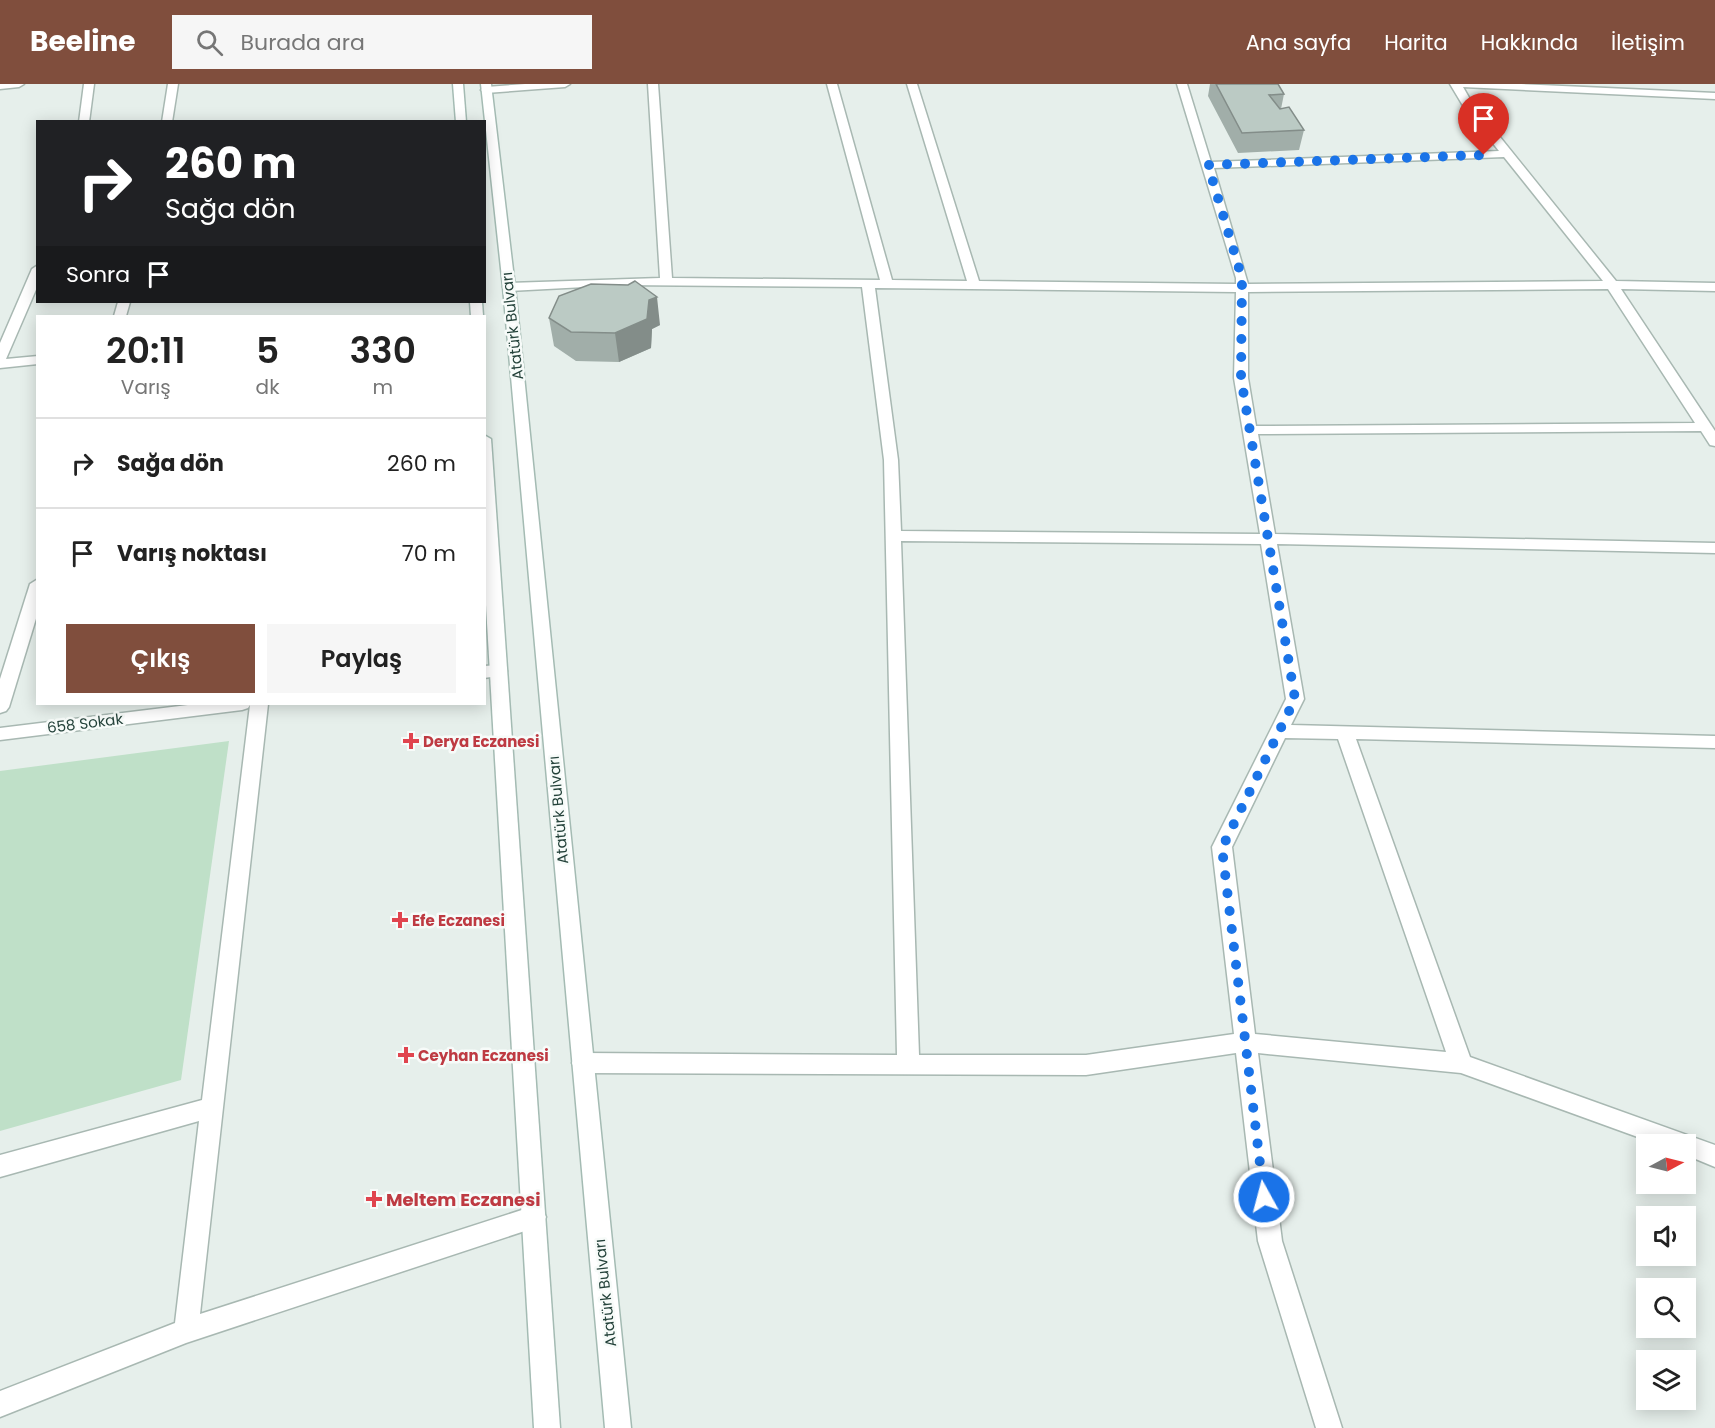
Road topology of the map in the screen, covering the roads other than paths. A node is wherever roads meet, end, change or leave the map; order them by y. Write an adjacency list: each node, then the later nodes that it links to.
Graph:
1 (19, 84): 11 (street)
2 (89, 84): 15 (street)
3 (173, 84): 16 (street)
4 (458, 84): 17 (street)
5 (565, 84): 12 (street)
6 (653, 84): 21 (street)
7 (832, 84): 23 (street)
8 (912, 84): 24 (street)
9 (1182, 84): 19 (street)
10 (1455, 84): 13 (street); 18 (street)
11 (0, 86)
12 (486, 87): 26 (street, Atatürk Bulvarı)
13 (1710, 95): 14 (street)
14 (1715, 110)
15 (84, 120)
16 (167, 120)
17 (461, 120)
18 (1507, 154): 19 (street); 25 (street)
19 (1208, 165): 28 (street)
20 (36, 274): 29 (street)
21 (666, 281): 22 (street); 26 (street)
22 (868, 283): 23 (street); 36 (street)
23 (887, 284): 24 (street)
24 (974, 285): 28 (street)
25 (1612, 285): 27 (street); 28 (street); 32 (street)
26 (509, 287): 49 (street, Atatürk Bulvarı)
27 (1715, 287)
28 (1242, 288): 33 (street)
29 (0, 358)
30 (36, 360): 31 (street)
31 (0, 364)
32 (1705, 427): 33 (street); 34 (street)
33 (1250, 430): 37 (street)
34 (1715, 442)
35 (486, 497): 40 (street)
36 (893, 536): 37 (street); 51 (street)
37 (1268, 539): 38 (street); 44 (street)
38 (1715, 548)
39 (36, 590): 43 (street)
40 (492, 672): 57 (street)
41 (234, 705): 46 (street, 658 Sokak)
42 (259, 705): 52 (street)
43 (0, 707)
44 (1279, 731): 45 (street); 48 (street)
45 (1345, 733): 47 (street); 50 (street)
46 (0, 734)
47 (1715, 742)
48 (1245, 1042): 50 (street); 51 (street); 62 (street)
49 (583, 1063): 51 (street); 61 (street, Atatürk Bulvarı)
50 (1461, 1063): 53 (street)
51 (908, 1064)
52 (212, 1107): 56 (street); 58 (street)
53 (1655, 1134)
54 (1696, 1149): 55 (street)
55 (1715, 1156)
56 (0, 1166)
57 (534, 1217): 58 (street); 60 (street)
58 (186, 1331): 59 (street)
59 (0, 1404)
60 (547, 1428)
61 (618, 1428)
62 (1329, 1428)

